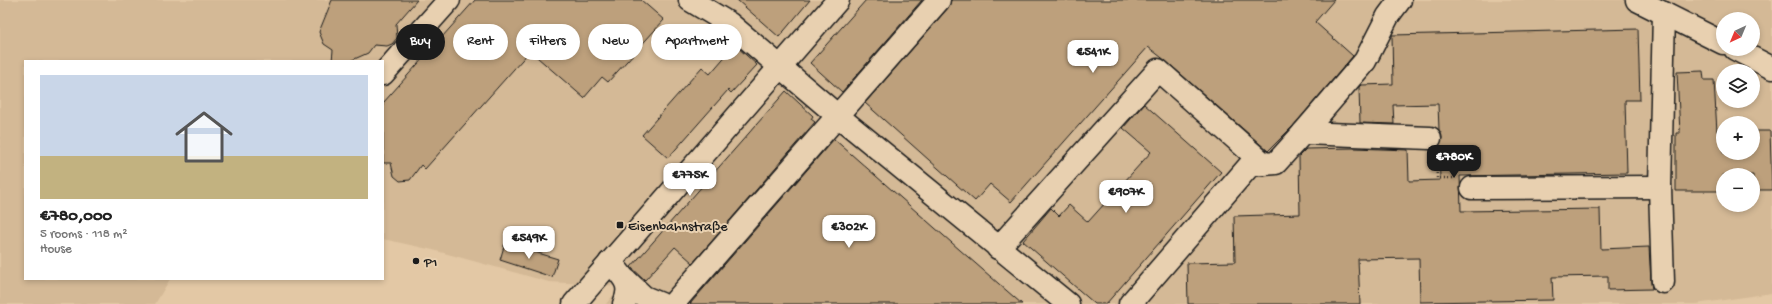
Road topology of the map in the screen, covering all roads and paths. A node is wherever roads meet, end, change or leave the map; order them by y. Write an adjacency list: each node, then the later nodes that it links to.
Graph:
1 (449, 0): 12 (main road)
2 (690, 0): 10 (main road)
3 (838, 0): 10 (main road)
4 (939, 0): 13 (main road)
5 (1400, 0): 14 (main road)
6 (1637, 0): 7 (main road)
7 (1664, 13): 8 (main road); 17 (main road)
8 (1716, 39)
9 (1749, 56): 11 (main road)
10 (779, 67): 13 (main road); 20 (main road)
11 (1772, 68)
12 (384, 73)
13 (838, 116): 19 (main road); 26 (main road)
14 (1303, 133): 15 (main road); 16 (main road)
15 (1430, 138): 18 (path)
16 (1264, 164): 19 (main road); 28 (main road)
17 (1660, 187): 18 (main road); 22 (main road)
18 (1472, 188)
19 (998, 248): 27 (main road)
20 (610, 262): 21 (main road); 23 (main road)
21 (626, 280): 24 (main road); 25 (main road)
22 (1662, 282)
23 (574, 304)
24 (624, 304)
25 (661, 304)
26 (673, 304)
27 (1068, 304)
28 (1130, 304)

